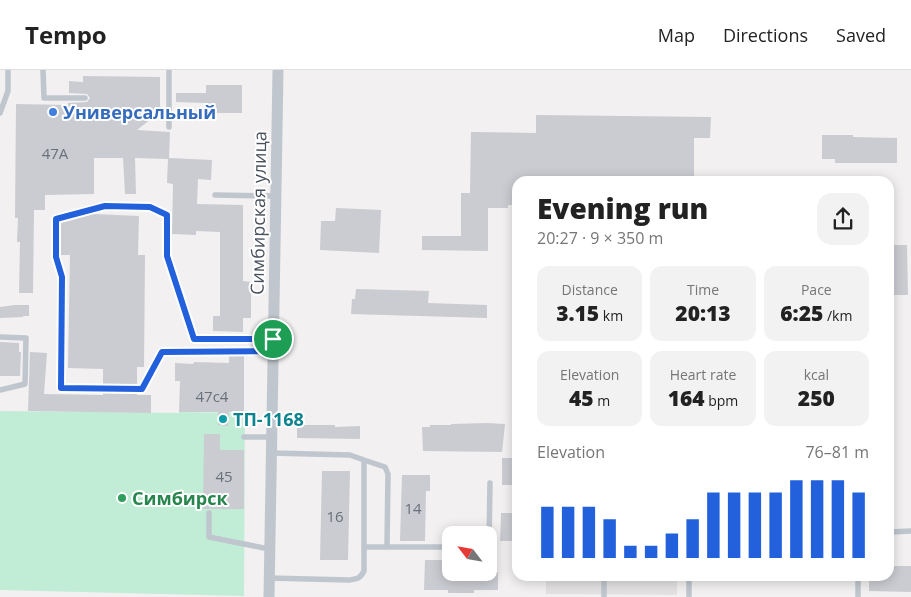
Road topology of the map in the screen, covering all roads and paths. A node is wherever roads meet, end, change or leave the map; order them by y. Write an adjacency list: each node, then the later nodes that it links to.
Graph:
1 (8, 70): 6 (lane)
2 (43, 70): 5 (lane)
3 (169, 70): 7 (lane)
4 (278, 70): 9 (street, Симбирская улица)
5 (85, 98)
6 (0, 113)
7 (168, 127)
8 (215, 196): 9 (lane)
9 (276, 196): 11 (street, Симбирская улица)
10 (0, 337): 13 (lane)
11 (273, 339): 12 (street, Симбирская улица); 12 (lane)
12 (273, 351): 15 (street, Симбирская улица)
13 (0, 390)
14 (244, 437): 15 (lane)
15 (272, 437): 16 (street, Симбирская улица)
16 (271, 453): 17 (lane); 26 (street, Симбирская улица)
17 (364, 460): 23 (lane); 24 (lane)
18 (490, 482): 20 (lane)
19 (210, 514): 26 (lane)
20 (489, 526)
21 (911, 531): 22 (lane)
22 (894, 532)
23 (387, 546): 24 (lane); 25 (lane)
24 (364, 547): 27 (lane)
25 (442, 547)
26 (269, 549): 27 (street, Симбирская улица)
27 (269, 578): 31 (street, Симбирская улица)
28 (604, 581): 32 (lane)
29 (689, 581): 33 (lane)
30 (858, 581): 34 (lane)
31 (269, 597)
32 (604, 597)
33 (689, 597)
34 (858, 597)

